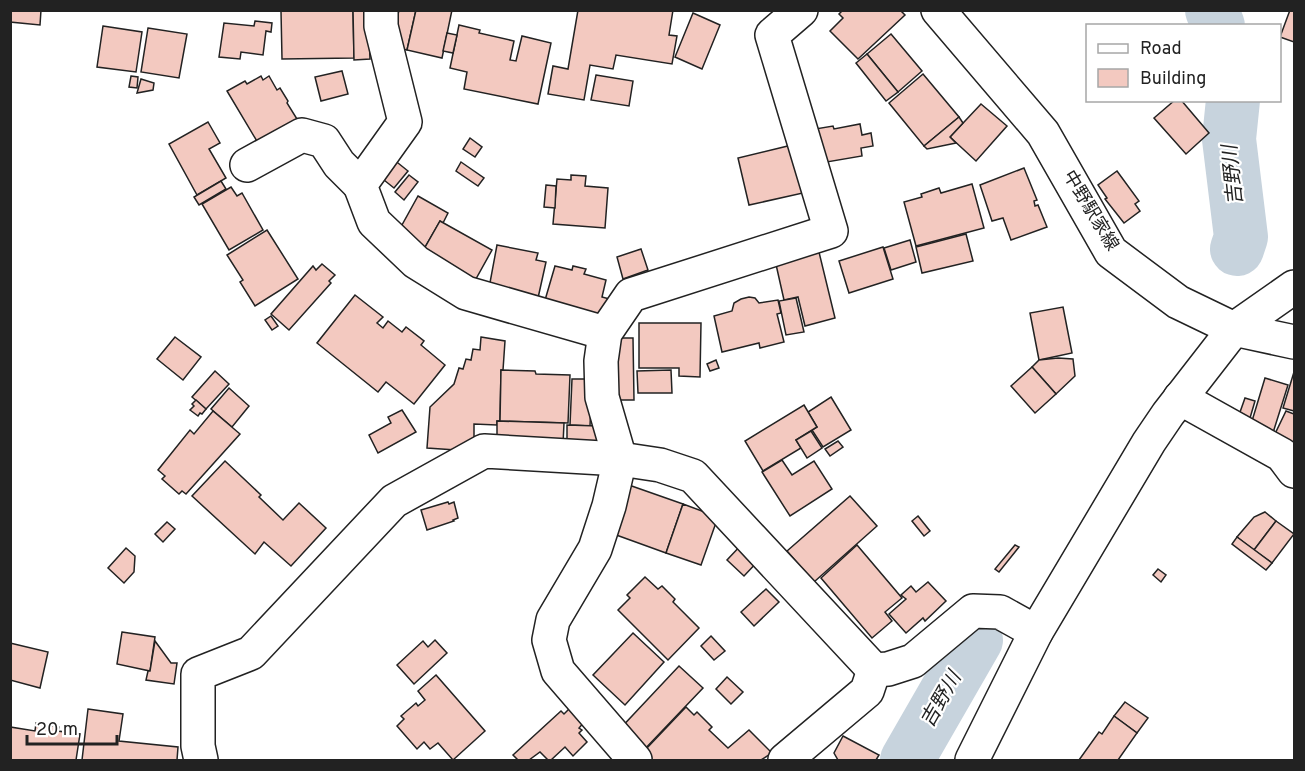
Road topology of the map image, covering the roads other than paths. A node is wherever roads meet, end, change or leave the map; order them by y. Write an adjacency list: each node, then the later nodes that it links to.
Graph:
1 (381, 10): 5 (street)
2 (801, 10): 8 (street)
3 (938, 10): 7 (street, 中野駅家線)
4 (247, 165): 5 (street)
5 (360, 185): 8 (street)
6 (1294, 287): 7 (street)
7 (1234, 329): 9 (street, 中野駅家線); 10 (street)
8 (605, 333): 11 (street)
9 (1294, 342)
10 (1180, 398): 12 (street); 13 (street)
11 (620, 459): 14 (street); 15 (street); 16 (street)
12 (1294, 471)
13 (1036, 632): 14 (street); 18 (street)
14 (874, 670): 17 (street)
15 (201, 760)
16 (635, 760)
17 (785, 760)
18 (972, 760)

